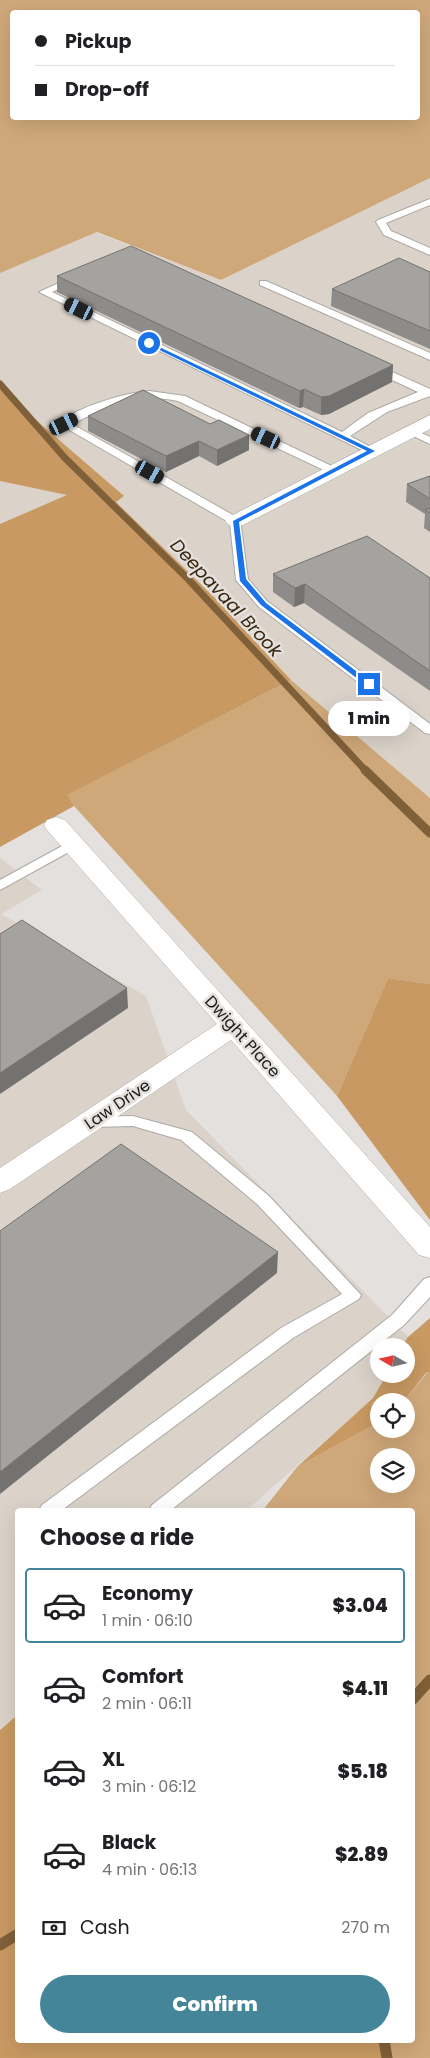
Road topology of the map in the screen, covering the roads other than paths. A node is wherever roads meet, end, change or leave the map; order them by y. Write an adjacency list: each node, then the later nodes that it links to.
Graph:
1 (430, 202): 2 (lane)
2 (430, 252)
3 (87, 274): 10 (lane)
4 (263, 283): 5 (lane)
5 (430, 357)
6 (364, 363): 7 (lane)
7 (428, 393): 10 (lane)
8 (430, 421): 9 (street)
9 (411, 431): 11 (lane); 12 (street)
10 (344, 436): 12 (lane)
11 (430, 441)
12 (372, 451): 13 (street)
13 (334, 471): 14 (street); 14 (lane)
14 (236, 521): 15 (lane)
15 (430, 730)
16 (64, 834): 17 (lane); 18 (street, Dwight Place)
17 (0, 886)
18 (234, 1025): 19 (street, Law Drive); 21 (street, Dwight Place)
19 (91, 1122): 20 (street, Law Drive); 23 (lane)
20 (2, 1178)
21 (430, 1247)
22 (430, 1283): 24 (lane)
23 (51, 1508)
24 (161, 1508)

